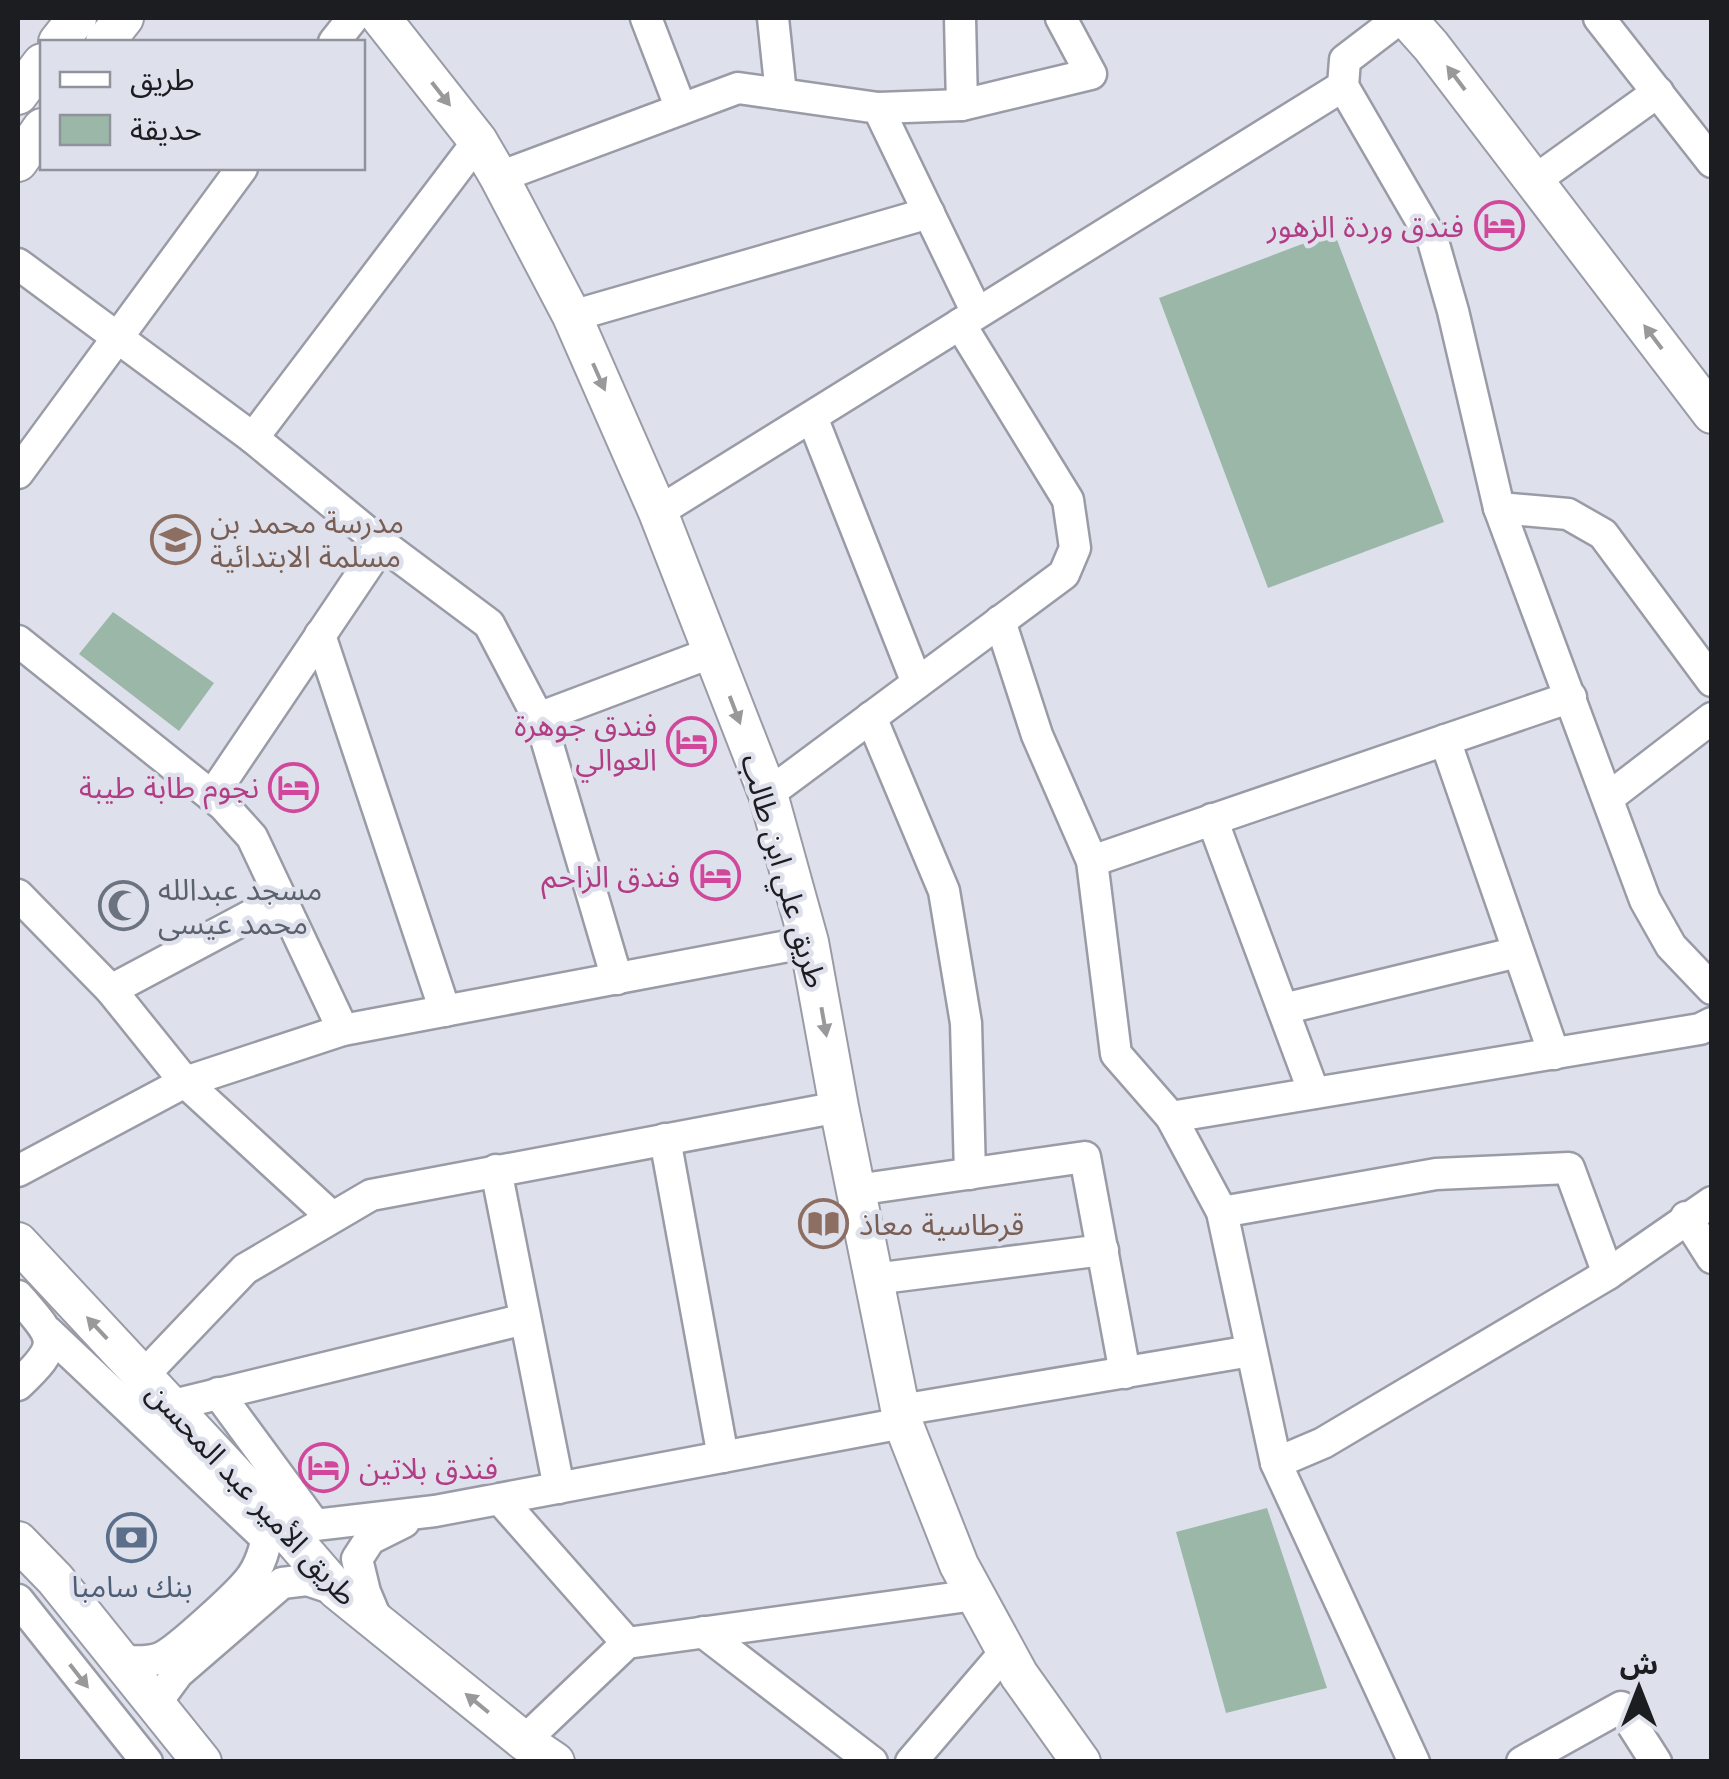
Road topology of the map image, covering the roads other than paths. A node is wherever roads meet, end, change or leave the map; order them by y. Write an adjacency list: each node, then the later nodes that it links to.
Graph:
1 (77, 18): 11 (main road)
2 (124, 18): 12 (main road)
3 (353, 18): 13 (street)
4 (381, 18): 23 (main road, طريق علي ابن طالب, one-way to 23)
5 (646, 18): 21 (street)
6 (773, 18): 17 (street)
7 (960, 18): 19 (street)
8 (1061, 18): 19 (street)
9 (1403, 18): 15 (street); 28 (main road, one-way to 9)
10 (1599, 18): 16 (street)
11 (60, 40)
12 (108, 40)
13 (336, 40)
14 (40, 66): 18 (main road)
15 (1342, 86): 32 (street); 38 (street)
16 (1658, 92): 25 (street); 28 (street)
17 (781, 94): 20 (street); 21 (street)
18 (18, 96)
19 (962, 105): 20 (street)
20 (878, 108): 29 (street)
21 (681, 109): 27 (street)
22 (40, 131): 24 (main road)
23 (478, 141): 27 (main road, طريق علي ابن طالب); 36 (street)
24 (18, 162)
25 (1712, 162)
26 (241, 170): 33 (street)
27 (499, 177): 31 (main road, طريق علي ابن طالب)
28 (1534, 181): 34 (main road, one-way to 28)
29 (929, 214): 31 (street); 32 (street)
30 (18, 264): 33 (street)
31 (572, 316): 39 (main road, طريق علي ابن طالب, one-way to 39)
32 (969, 319): 35 (street); 41 (street)
33 (118, 337): 36 (street); 37 (street)
34 (1712, 414)
35 (812, 416): 39 (street); 46 (street)
36 (253, 438): 40 (street)
37 (18, 473)
38 (1499, 508): 45 (street); 47 (street)
39 (658, 512): 44 (main road, طريق علي ابن طالب)
40 (382, 544): 42 (street); 49 (street)
41 (1000, 621): 46 (street); 56 (street)
42 (320, 635): 53 (street); 65 (street)
43 (18, 641): 53 (street)
44 (713, 652): 49 (street); 52 (main road, طريق علي ابن طالب, one-way to 52)
45 (1712, 681)
46 (917, 683): 48 (street)
47 (1571, 698): 51 (street); 54 (street)
48 (871, 717): 52 (street); 76 (street)
49 (538, 718): 61 (street)
50 (1712, 718): 54 (street)
51 (1445, 740): 55 (street); 60 (street)
52 (768, 794): 59 (main road, طريق علي ابن طالب)
53 (212, 796): 58 (street)
54 (1608, 798): 62 (street)
55 (1212, 820): 56 (street); 64 (street)
56 (1092, 860): 72 (street)
57 (18, 895): 63 (street)
58 (282, 899): 63 (street); 67 (street)
59 (810, 942): 61 (street); 71 (main road, طريق علي ابن طالب, one-way to 71)
60 (1518, 952): 64 (street); 68 (street)
61 (617, 979): 65 (street)
62 (1712, 989)
63 (110, 990): 69 (street)
64 (1283, 1009): 70 (street)
65 (445, 1011): 67 (street)
66 (1712, 1023): 68 (street)
67 (343, 1030): 69 (street)
68 (1554, 1054): 70 (street)
69 (185, 1082): 75 (street); 80 (street)
70 (1314, 1093): 72 (street)
71 (839, 1107): 73 (street); 77 (main road, طريق علي ابن طالب)
72 (1171, 1117): 79 (street)
73 (665, 1139): 74 (street); 96 (street)
74 (496, 1170): 80 (street); 87 (street)
75 (18, 1171)
76 (970, 1174): 77 (street); 82 (street)
77 (856, 1190): 85 (main road, طريق علي ابن طالب)
78 (1699, 1210): 83 (street); 84 (street)
79 (1222, 1212): 84 (street); 89 (street)
80 (332, 1217): 91 (street)
81 (18, 1242): 91 (main road, طريق الأمير عبد المحسن, one-way to 81)
82 (1103, 1250): 85 (street); 90 (street)
83 (1712, 1258)
84 (1608, 1274): 97 (street)
85 (874, 1279): 95 (main road, طريق علي ابن طالب)
86 (18, 1296): 88 (street)
87 (526, 1318): 93 (street); 98 (street)
88 (48, 1332): 92 (street); 101 (street)
89 (1251, 1351): 90 (street); 97 (street)
90 (1125, 1372): 95 (street)
91 (142, 1377): 94 (main road, طريق الأمير عبد المحسن)
92 (18, 1385)
93 (218, 1394): 94 (street); 102 (street)
94 (169, 1406): 101 (main road, طريق الأمير عبد المحسن)
95 (902, 1417): 96 (street); 106 (main road, طريق علي ابن طالب)
96 (724, 1457): 98 (street)
97 (1276, 1463): 120 (street)
98 (559, 1488): 99 (street)
99 (500, 1499): 100 (street); 110 (street)
100 (435, 1511): 102 (street); 108 (street)
101 (269, 1520): 102 (street); 105 (main road, طريق الأمير عبد المحسن); 112 (street)
102 (316, 1525)
103 (18, 1541): 104 (main road)
104 (55, 1579): 107 (street); 112 (main road)
105 (337, 1590): 108 (main road, طريق الأمير عبد المحسن); 113 (street)
106 (975, 1596): 109 (street); 111 (main road, طريق علي ابن طالب)
107 (19, 1603): 115 (street, one-way to 115)
108 (379, 1626): 114 (main road, طريق الأمير عبد المحسن, one-way to 108)
109 (703, 1632): 110 (street); 117 (street)
110 (628, 1642): 114 (street)
111 (1006, 1651): 118 (street); 119 (main road, طريق علي ابن طالب)
112 (121, 1661): 113 (main road)
113 (156, 1703): 116 (main road)
114 (540, 1751)
115 (146, 1762)
116 (202, 1762)
117 (872, 1762)
118 (911, 1762)
119 (1081, 1762)
120 (1414, 1762)
121 (1522, 1762): 122 (street)
122 (1656, 1762)

